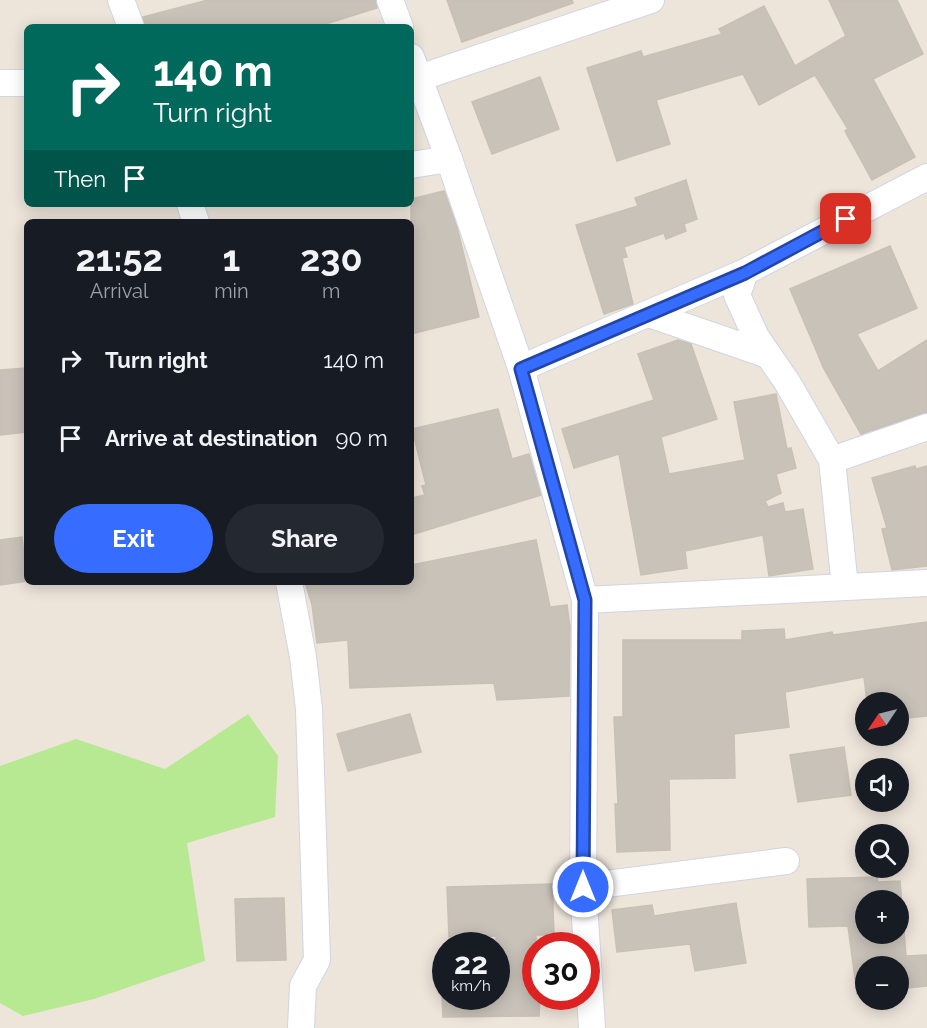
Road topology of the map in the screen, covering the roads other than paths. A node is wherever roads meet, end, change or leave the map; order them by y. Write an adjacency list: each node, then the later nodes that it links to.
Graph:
1 (121, 0): 4 (street)
2 (390, 0): 5 (street)
3 (651, 0): 6 (street)
4 (130, 24)
5 (399, 24)
6 (415, 68): 9 (street)
7 (0, 82): 8 (street)
8 (24, 83)
9 (449, 159): 10 (street); 15 (street)
10 (414, 165)
11 (927, 177): 12 (street)
12 (745, 273): 13 (street); 14 (street)
13 (649, 314): 14 (street); 15 (street)
14 (768, 355): 17 (street)
15 (521, 369): 21 (street)
16 (927, 427): 17 (street)
17 (832, 460): 20 (street)
18 (927, 583): 20 (street)
19 (290, 585): 24 (street)
20 (845, 588): 21 (street)
21 (585, 600): 23 (street)
22 (786, 861): 23 (street)
23 (583, 887): 25 (street)
24 (301, 1028)
25 (592, 1028)

